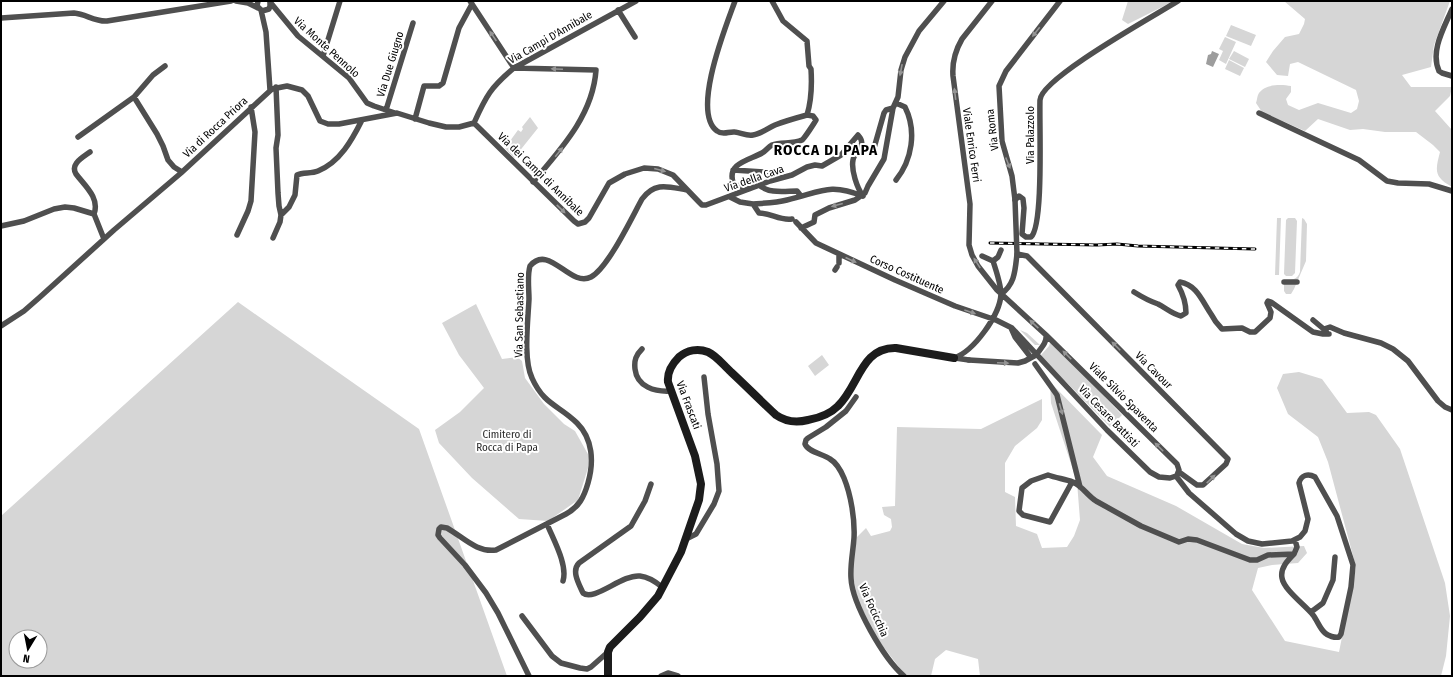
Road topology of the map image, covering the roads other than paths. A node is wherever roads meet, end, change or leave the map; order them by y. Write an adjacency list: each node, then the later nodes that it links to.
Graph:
1 (232, 1): 17 (street)
2 (236, 1): 14 (street)
3 (258, 1): 14 (street)
4 (340, 1): 21 (street)
5 (636, 1): 16 (street, Via Campi D'Annibale)
6 (735, 1): 32 (street)
7 (772, 1): 32 (street)
8 (944, 1): 27 (street, one-way to 27)
9 (992, 1): 70 (street, Viale Enrico Ferri, one-way to 9)
10 (1060, 1): 51 (street, Via Roma, one-way to 51)
11 (1178, 1): 51 (street, Via Palazzolo)
12 (471, 3): 23 (street, one-way to 12); 33 (street)
13 (269, 5): 14 (street); 19 (street); 21 (street, Via Monte Pennolo)
14 (259, 9): 19 (street)
15 (1452, 9): 24 (street)
16 (618, 10): 20 (street); 23 (street, Via Campi D'Annibale)
17 (1, 18)
18 (413, 23): 29 (street, Via Due Giugno)
19 (266, 32): 25 (street)
20 (635, 37)
21 (323, 56): 29 (street, Via Monte Pennolo)
22 (165, 66): 26 (street)
23 (514, 68): 35 (street, Via Campi D'Annibale); 43 (street, one-way to 23)
24 (1452, 76)
25 (273, 88): 28 (street, Via di Rocca Priora); 34 (street); 55 (street)
26 (134, 96): 36 (street); 40 (street)
27 (895, 105): 37 (street); 41 (street); 50 (street)
28 (251, 107): 40 (street, Via di Rocca Priora); 58 (street)
29 (386, 110): 30 (street, Via Monte Pennolo)
30 (397, 113): 33 (street); 34 (street)
31 (1259, 113): 47 (street)
32 (808, 115): 39 (street)
33 (415, 119): 35 (street)
34 (362, 120): 55 (street)
35 (474, 123): 43 (street, Via dei Campi di Annibale)
36 (78, 137)
37 (858, 151): 42 (street, Via della Cava); 50 (street)
38 (90, 152): 54 (street)
39 (733, 170): 42 (street); 45 (street)
40 (182, 172): 60 (street, Via di Rocca Priora)
41 (896, 180)
42 (770, 181): 44 (street, Via della Cava)
43 (533, 182): 46 (street, Via dei Campi di Annibale, one-way to 46)
44 (760, 185): 45 (street, Via della Cava); 49 (street)
45 (750, 189): 48 (street, Via della Cava)
46 (687, 190): 53 (street, Via dei Campi di Annibale); 90 (street, Via San Sebastiano)
47 (1452, 191)
48 (730, 196): 52 (street); 53 (street, Via della Cava)
49 (801, 196): 50 (street); 52 (street)
50 (862, 196): 57 (street, one-way to 57)
51 (1016, 200): 63 (street, Via Roma, bridge)
52 (753, 204): 57 (street, Corso Costituente)
53 (706, 205)
54 (94, 214): 56 (street); 60 (street)
55 (281, 215): 59 (street)
56 (1, 226)
57 (801, 228): 62 (street, Corso Costituente)
58 (237, 235)
59 (273, 238)
60 (104, 239): 73 (street, Via di Rocca Priora)
61 (1001, 250): 65 (street)
62 (838, 254): 66 (street); 71 (street, Corso Costituente, one-way to 71)
63 (1016, 254): 70 (street, Via Roma); 86 (street, Via Cavour, one-way to 63)
64 (982, 256): 65 (street)
65 (993, 260): 70 (street)
66 (837, 267)
67 (1284, 282): 68 (street)
68 (1296, 282)
69 (1134, 292): 75 (street)
70 (1001, 294): 71 (street); 76 (street, Viale Enrico Ferri, one-way to 70)
71 (993, 319): 74 (street, Corso Costituente); 80 (street)
72 (1313, 320): 75 (street)
73 (1, 326)
74 (1011, 327): 78 (street, Via Cesare Battisti); 79 (street)
75 (1324, 329): 85 (street)
76 (1046, 335): 78 (street); 86 (street, Viale Silvio Spaventa, one-way to 76)
77 (642, 349): 83 (street)
78 (1036, 354): 80 (street, one-way to 78, bridge); 86 (street, Via Cesare Battisti)
79 (1028, 355)
80 (954, 358): 83 (main road, Via Frascati)
81 (1035, 364): 89 (street, one-way to 89)
82 (704, 377): 91 (street)
83 (670, 391): 91 (main road, Via Frascati)
84 (856, 397): 104 (street, Via Focicchia)
85 (1452, 410)
86 (1177, 474): 92 (street, Viale Silvio Spaventa)
87 (1072, 482): 87 (street); 89 (street)
88 (651, 484): 96 (street)
89 (1080, 487): 93 (street)
90 (547, 524): 95 (street); 100 (street, Via San Sebastiano)
91 (686, 539): 96 (main road, Via Frascati)
92 (1295, 540): 93 (street); 97 (street)
93 (1294, 554): 97 (street)
94 (1334, 557): 97 (street)
95 (563, 581)
96 (662, 587): 99 (main road, Via Frascati)
97 (1311, 612)
98 (522, 616): 99 (street)
99 (608, 652): 101 (main road)
100 (529, 676)
101 (608, 676)
102 (661, 676): 103 (street)
103 (678, 676)
104 (904, 676)

